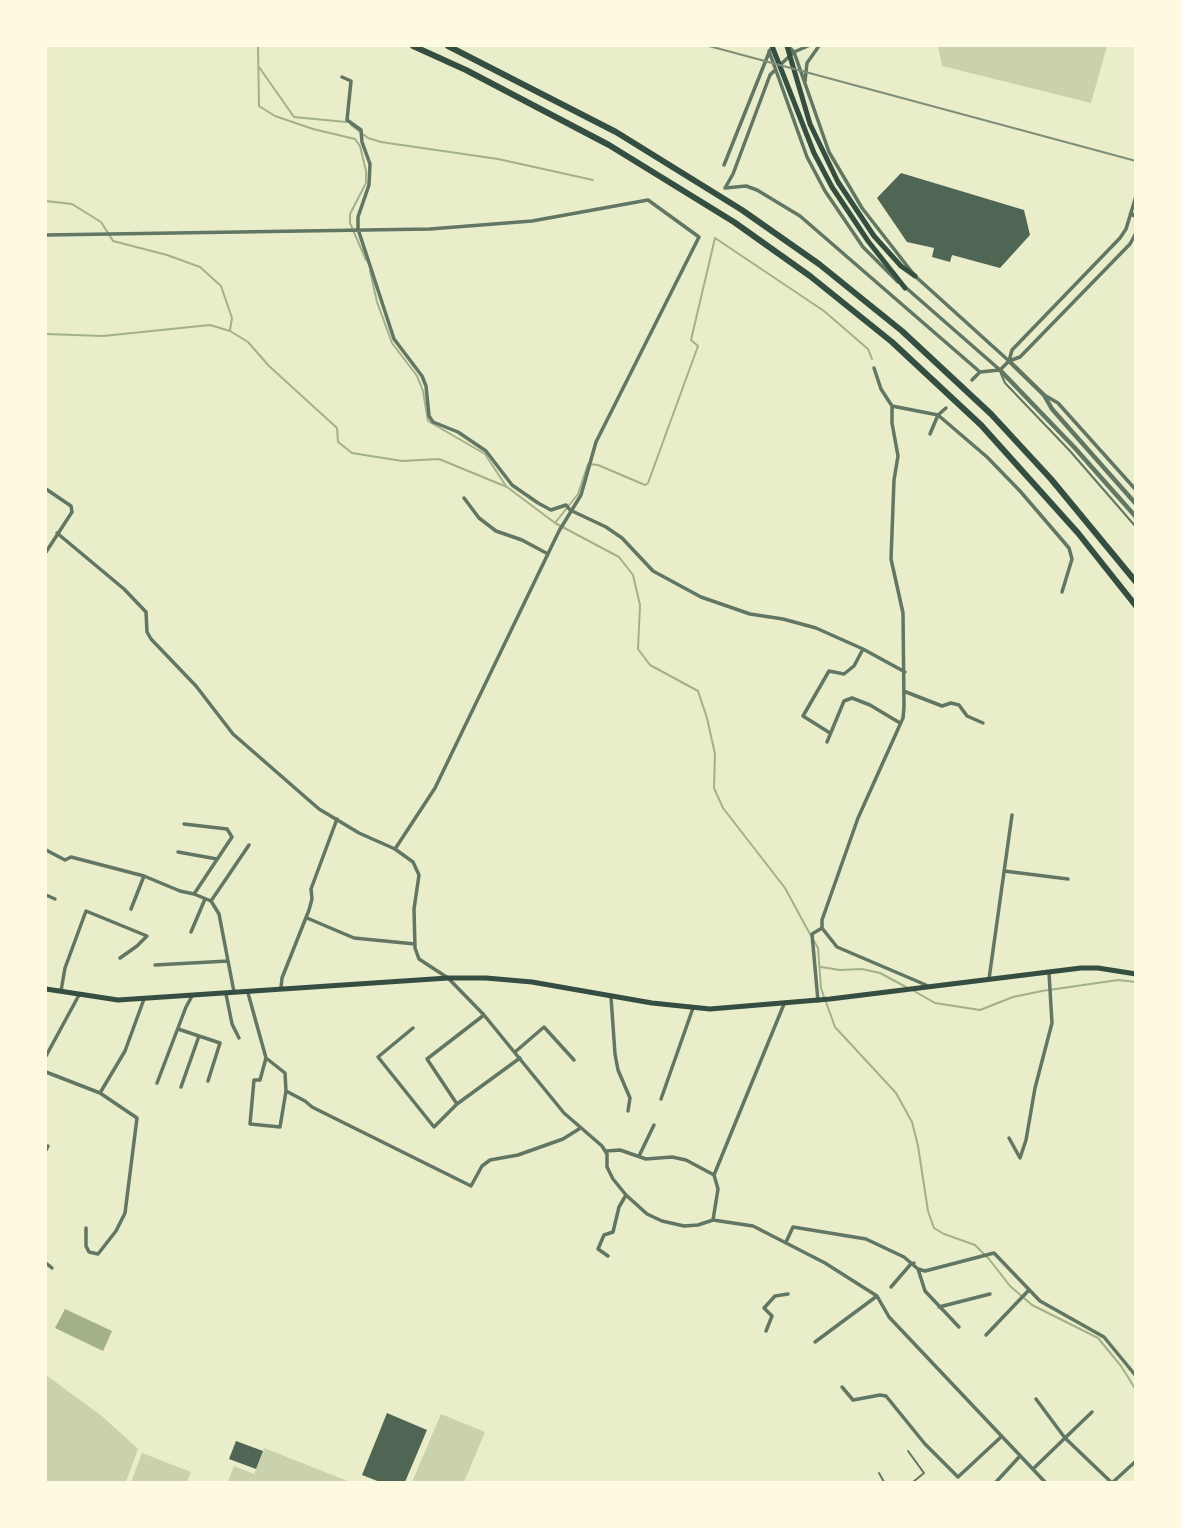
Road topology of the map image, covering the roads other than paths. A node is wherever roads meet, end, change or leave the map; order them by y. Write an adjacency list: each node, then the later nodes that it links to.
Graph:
1 (413, 46): 41 (highway)
2 (448, 46): 39 (highway)
3 (788, 46): 7 (street); 17 (main road)
4 (807, 46): 7 (street)
5 (819, 46): 10 (street)
6 (771, 47): 8 (street); 11 (street); 18 (main road)
7 (794, 52): 8 (street); 10 (street)
8 (774, 71): 18 (street); 22 (street)
9 (342, 77): 14 (street)
10 (805, 87): 17 (street)
11 (724, 165)
12 (1136, 195): 13 (street)
13 (1133, 215): 19 (street)
14 (358, 229): 16 (street); 33 (street); 33 (street)
15 (1136, 233): 19 (street)
16 (46, 235)
17 (915, 276): 19 (street)
18 (905, 288): 21 (street)
19 (1009, 361): 21 (street); 24 (street)
20 (874, 368): 25 (street)
21 (1000, 370): 22 (street); 34 (street); 35 (lane)
22 (980, 372): 23 (street)
23 (972, 380)
24 (1044, 395): 30 (street); 32 (street)
25 (892, 406): 27 (street); 43 (street)
26 (946, 408): 27 (street)
27 (938, 415): 28 (street); 40 (street)
28 (930, 434)
29 (46, 489): 36 (street)
30 (1136, 490)
31 (464, 498): 38 (street)
32 (1136, 504)
33 (570, 510): 38 (street); 42 (street)
34 (1136, 517)
35 (1136, 527)
36 (57, 533): 37 (street); 50 (street)
37 (46, 552)
38 (548, 554): 53 (street)
39 (1136, 582)
40 (1062, 593)
41 (1136, 606)
42 (863, 649): 43 (street); 47 (street)
43 (905, 672): 44 (street)
44 (906, 692): 45 (street); 46 (street)
45 (900, 723): 47 (street); 67 (street)
46 (983, 723)
47 (830, 733): 48 (street)
48 (827, 742)
49 (1012, 815): 57 (street)
50 (337, 819): 53 (street); 66 (street)
51 (184, 824): 56 (street)
52 (249, 845): 64 (street)
53 (395, 849): 69 (street)
54 (46, 850): 58 (street)
55 (178, 852): 56 (street)
56 (218, 859): 60 (street)
57 (1004, 871): 59 (street); 76 (street)
58 (144, 876): 60 (street); 65 (street)
59 (1068, 879)
60 (194, 894): 62 (street)
61 (46, 895): 63 (street)
62 (205, 898): 64 (street); 68 (street)
63 (55, 899)
64 (211, 901): 71 (street)
65 (131, 909)
66 (306, 917): 69 (street); 79 (street)
67 (822, 928): 77 (street); 88 (street)
68 (191, 933)
69 (415, 944): 75 (street)
70 (120, 958): 80 (street)
71 (228, 961): 72 (street); 83 (street)
72 (155, 965)
73 (1049, 971): 74 (main road); 76 (main road); 112 (street)
74 (1136, 974)
75 (448, 978): 79 (main road); 85 (main road); 91 (street)
76 (989, 979): 77 (main road)
77 (930, 987): 88 (main road)
78 (46, 989): 80 (main road)
79 (281, 990): 81 (main road)
80 (61, 991): 84 (main road)
81 (248, 993): 83 (main road); 98 (street)
82 (226, 994): 83 (main road); 86 (main road); 95 (street)
83 (234, 994)
84 (79, 995): 87 (main road); 97 (street)
85 (611, 995): 90 (main road); 109 (street)
86 (192, 996): 87 (main road); 93 (street)
87 (144, 999): 106 (street)
88 (818, 1001): 89 (main road)
89 (784, 1004): 90 (main road); 115 (street)
90 (694, 1006): 107 (street)
91 (484, 1015): 96 (street); 108 (street)
92 (413, 1028): 108 (street)
93 (178, 1029): 94 (street); 103 (street)
94 (199, 1036): 102 (street); 104 (street)
95 (240, 1038)
96 (516, 1052): 99 (street); 100 (street)
97 (46, 1056)
98 (266, 1058): 105 (street); 105 (street)
99 (520, 1058): 108 (street); 111 (street)
100 (574, 1060)
101 (46, 1072): 106 (street)
102 (208, 1081)
103 (157, 1083)
104 (181, 1087)
105 (286, 1091): 111 (street)
106 (100, 1093): 118 (street)
107 (661, 1099)
108 (457, 1104)
109 (628, 1111)
110 (654, 1125): 114 (street)
111 (580, 1128): 113 (street)
112 (1009, 1138)
113 (605, 1150): 114 (street); 116 (street)
114 (639, 1156): 115 (street)
115 (714, 1175): 117 (street)
116 (626, 1195): 117 (street); 120 (street)
117 (713, 1220): 119 (street)
118 (86, 1228)
119 (786, 1242): 122 (street); 129 (street)
120 (608, 1256)
121 (46, 1263): 123 (street)
122 (914, 1263): 124 (street); 125 (street)
123 (52, 1268)
124 (918, 1269): 126 (street); 130 (street)
125 (891, 1287)
126 (1028, 1291): 133 (street); 135 (street)
127 (788, 1294): 132 (street)
128 (990, 1294): 130 (street)
129 (877, 1296): 134 (street); 139 (street)
130 (939, 1307): 131 (street)
131 (959, 1327)
132 (766, 1331)
133 (986, 1335)
134 (815, 1342)
135 (1136, 1376)
136 (842, 1387): 146 (street)
137 (1036, 1399): 140 (street)
138 (1091, 1412): 140 (street)
139 (1002, 1436): 142 (street); 146 (street)
140 (1065, 1438): 144 (street); 152 (street)
141 (908, 1451): 148 (lane)
142 (1020, 1456): 144 (street); 150 (street)
143 (1136, 1461): 152 (street)
144 (1032, 1469): 151 (street)
145 (879, 1474): 147 (lane)
146 (958, 1477): 149 (street)
147 (884, 1482)
148 (913, 1482)
149 (962, 1482)
150 (996, 1482)
151 (1045, 1482)
152 (1112, 1482)

